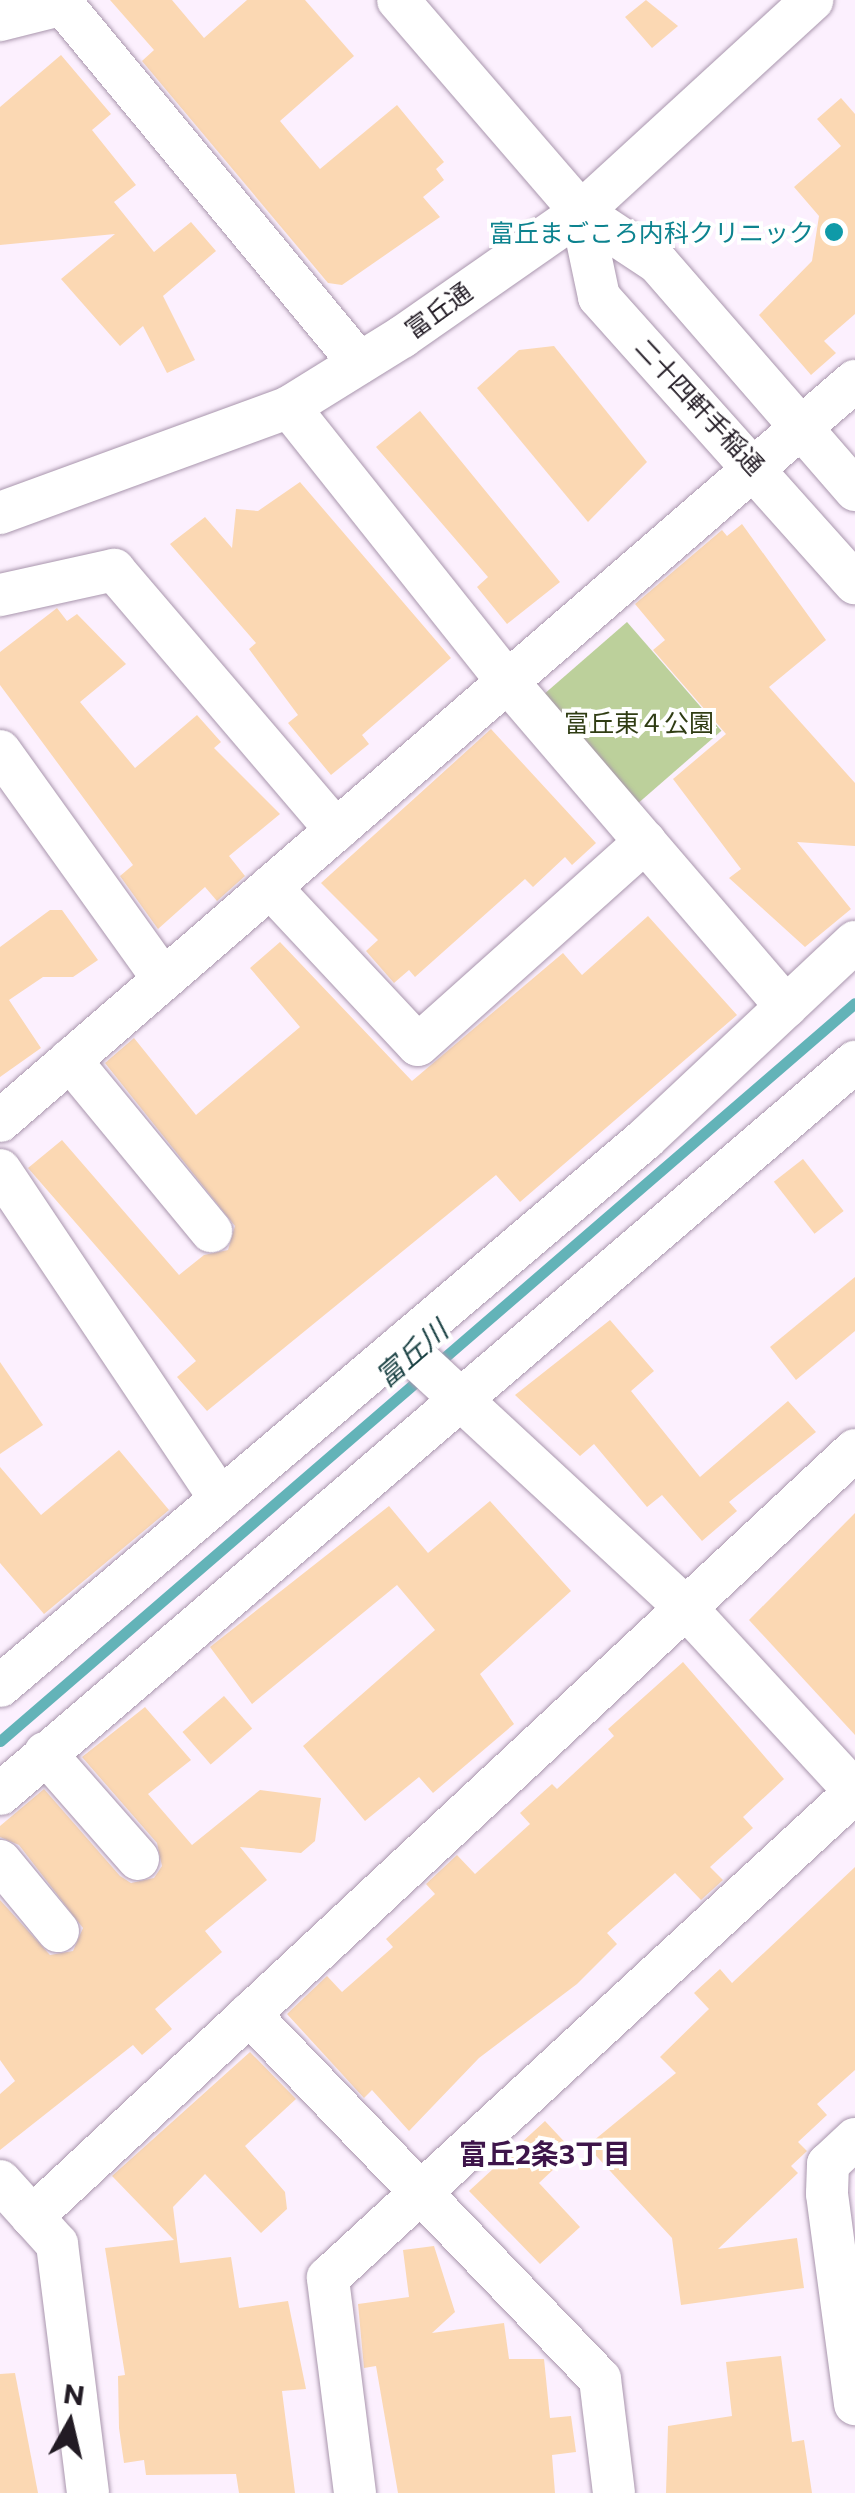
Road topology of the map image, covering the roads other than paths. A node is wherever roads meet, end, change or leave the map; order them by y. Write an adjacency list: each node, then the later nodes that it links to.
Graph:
1 (398, 0): 5 (street, 二十四軒手稲通)
2 (59, 2): 4 (street); 6 (street)
3 (784, 8): 5 (street, 富丘通)
4 (0, 20)
5 (581, 212): 6 (street, 富丘通); 9 (street, 二十四軒手稲通); 10 (street, 二十四軒手稲通)
6 (360, 364): 8 (street, 富丘通)
7 (855, 382): 9 (street)
8 (290, 407): 12 (street, 富丘通); 15 (street)
9 (803, 426): 10 (street); 11 (street, 二十四軒手稲通)
10 (756, 466): 13 (street, 二十四軒手稲通); 15 (street)
11 (855, 490)
12 (0, 514)
13 (855, 583)
14 (0, 595): 17 (street)
15 (508, 681): 17 (street); 18 (street)
16 (0, 751): 21 (street)
17 (336, 830): 19 (street)
18 (645, 842): 19 (street); 22 (street)
19 (270, 887): 21 (street)
20 (855, 942): 22 (street)
21 (163, 979): 23 (street)
22 (786, 1006): 28 (street)
23 (70, 1060): 25 (street); 27 (street)
24 (855, 1062): 29 (street)
25 (0, 1121)
26 (0, 1170): 31 (street)
27 (210, 1231)
28 (408, 1351): 29 (street); 31 (street)
29 (450, 1395): 32 (street); 34 (street)
30 (855, 1450): 32 (street)
31 (220, 1499): 33 (street)
32 (685, 1607): 36 (street); 40 (street)
33 (0, 1686)
34 (46, 1752): 35 (street); 37 (street)
35 (1, 1791)
36 (855, 1791): 43 (street)
37 (138, 1859)
38 (0, 1861): 39 (street)
39 (58, 1931)
40 (249, 2014): 43 (street); 44 (street)
41 (855, 2139): 45 (street)
42 (0, 2181): 44 (street)
43 (419, 2194): 47 (street); 48 (street)
44 (32, 2217): 46 (street)
45 (855, 2404)
46 (88, 2493)
47 (356, 2493)
48 (614, 2493)

